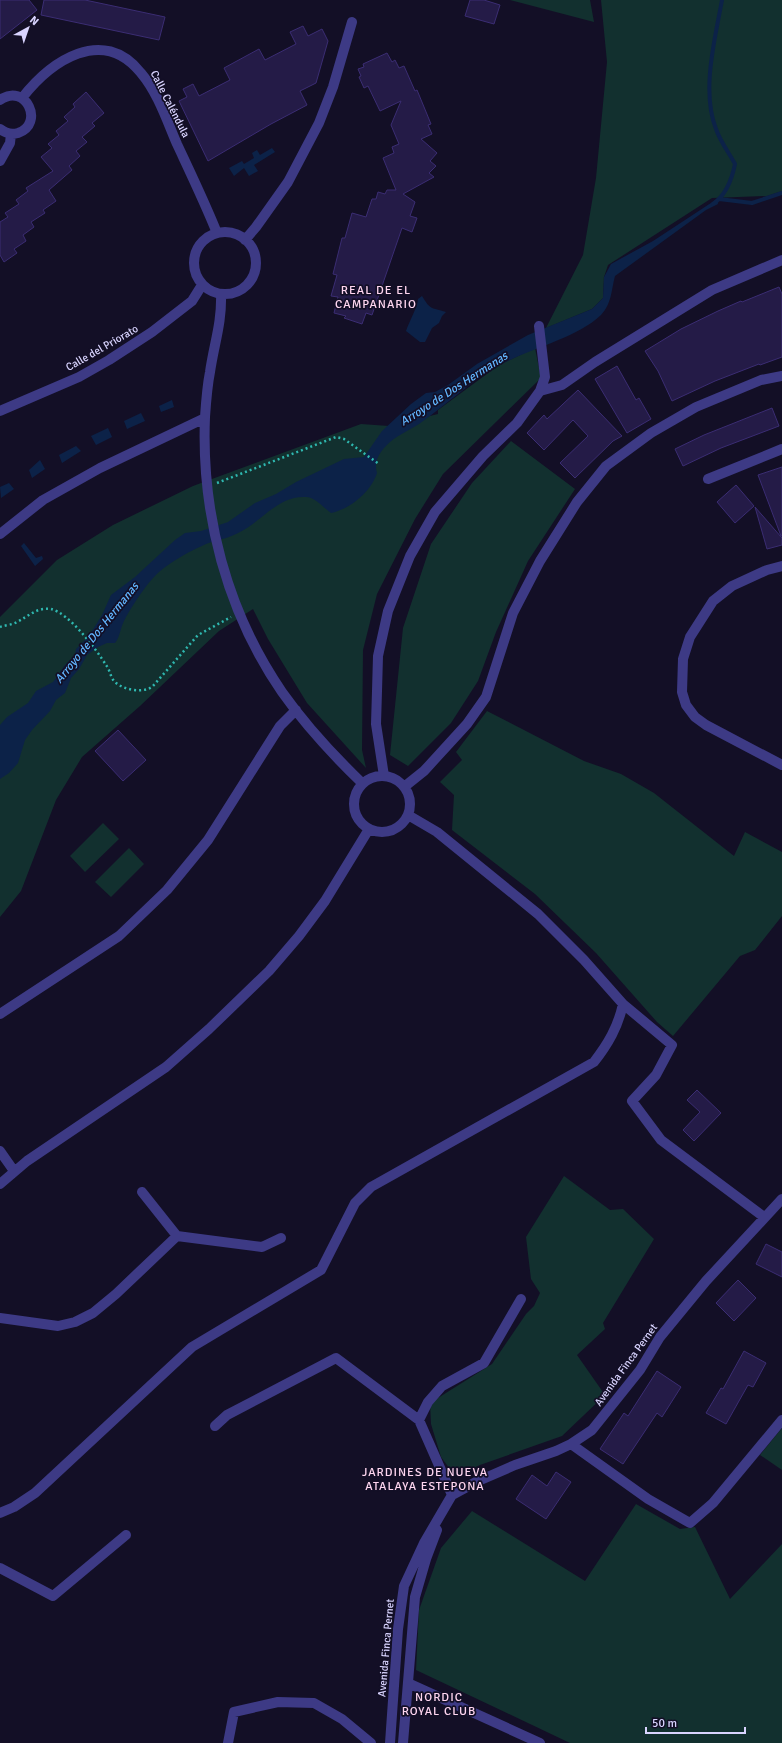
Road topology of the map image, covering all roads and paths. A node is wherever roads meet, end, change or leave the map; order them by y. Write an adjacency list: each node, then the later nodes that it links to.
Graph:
1 (352, 22): 8 (street)
2 (22, 98): 3 (street); 5 (street); 7 (street, Calle Caléndula)
3 (0, 100)
4 (0, 129): 5 (street)
5 (11, 134): 6 (street)
6 (0, 161)
7 (216, 233): 8 (street); 10 (street)
8 (245, 240): 11 (street)
9 (782, 260): 14 (street)
10 (202, 285): 11 (street); 15 (street, Calle del Priorato)
11 (221, 294): 16 (street)
12 (539, 326): 14 (street)
13 (782, 376): 29 (street)
14 (540, 391): 27 (street)
15 (0, 412)
16 (205, 418): 20 (street); 21 (street)
17 (782, 449): 19 (street)
18 (379, 464): 20 (path)
19 (708, 479)
20 (208, 486): 23 (street)
21 (0, 534)
22 (782, 566): 26 (street)
23 (239, 612): 24 (path); 25 (street)
24 (0, 627)
25 (296, 710): 28 (street); 33 (street)
26 (782, 765)
27 (384, 776): 28 (street); 29 (street)
28 (362, 783): 31 (street)
29 (404, 786): 30 (street)
30 (408, 815): 31 (street); 32 (street)
31 (369, 829): 35 (street)
32 (623, 1004): 39 (street); 49 (street)
33 (0, 1014)
34 (0, 1151): 35 (street)
35 (14, 1171): 36 (street)
36 (0, 1184)
37 (142, 1192): 40 (street)
38 (782, 1199): 39 (street, Avenida Finca Pernet)
39 (764, 1217): 47 (street, Avenida Finca Pernet)
40 (177, 1236): 41 (street); 43 (street)
41 (281, 1238)
42 (520, 1299): 44 (street)
43 (0, 1318)
44 (419, 1420): 46 (street); 48 (street)
45 (782, 1420): 47 (street)
46 (215, 1426)
47 (571, 1444): 48 (street, Avenida Finca Pernet)
48 (452, 1495): 52 (street); 55 (street, Avenida Finca Pernet)
49 (0, 1513)
50 (126, 1535): 51 (street)
51 (0, 1568)
52 (408, 1683): 56 (street); 57 (street)
53 (228, 1743): 54 (street)
54 (372, 1743)
55 (390, 1743)
56 (403, 1743)
57 (540, 1743)

